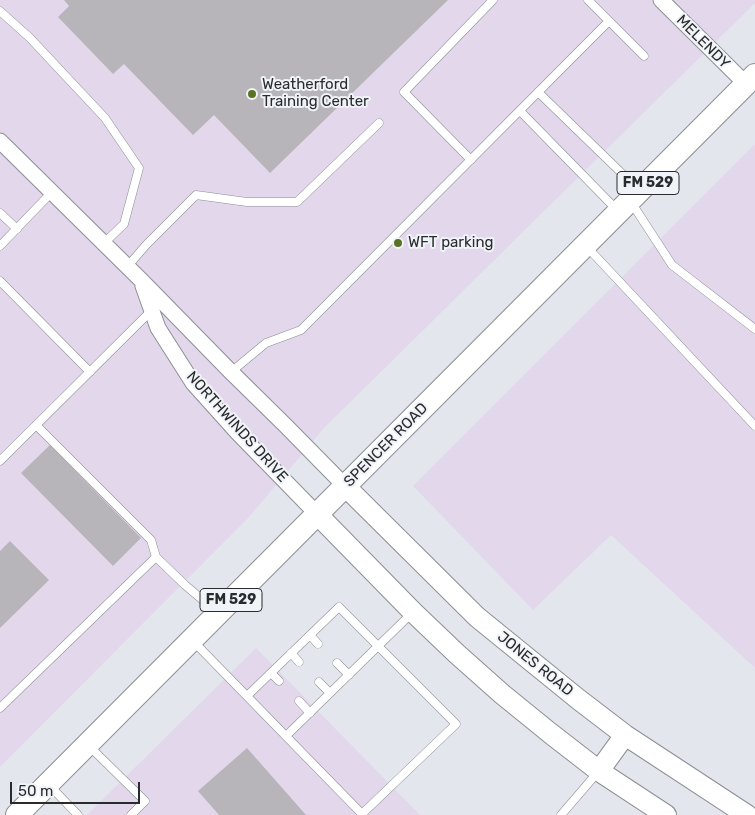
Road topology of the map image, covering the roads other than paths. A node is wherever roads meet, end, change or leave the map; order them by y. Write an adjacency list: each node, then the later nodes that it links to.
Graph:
1 (493, 0): 12 (lane)
2 (588, 0): 5 (lane)
3 (661, 0): 7 (street, MELENDY)
4 (0, 11): 17 (lane)
5 (609, 21): 6 (lane); 8 (lane)
6 (644, 56)
7 (750, 80): 14 (main road, SPENCER ROAD / FM 529)
8 (538, 92): 9 (lane); 14 (lane)
9 (520, 110): 12 (lane); 14 (lane)
10 (379, 123): 20 (lane)
11 (0, 141): 13 (street, NORTHWINDS DRIVE)
12 (471, 160): 25 (lane)
13 (52, 192): 16 (lane); 17 (street, NORTHWINDS DRIVE)
14 (630, 201): 18 (main road, SPENCER ROAD / FM 529); 23 (lane)
15 (0, 212): 16 (lane)
16 (16, 229): 19 (lane)
17 (104, 243): 20 (street, NORTHWINDS DRIVE)
18 (586, 245): 27 (lane); 29 (main road, SPENCER ROAD / FM 529)
19 (0, 246)
20 (127, 267): 22 (street, NORTHWINDS DRIVE)
21 (0, 281): 24 (lane)
22 (156, 306): 24 (lane); 25 (street, NORTHWINDS DRIVE); 30 (street, NORTHWINDS DRIVE)
23 (755, 329)
24 (90, 372): 26 (lane)
25 (230, 372): 29 (street, NORTHWINDS DRIVE)
26 (36, 425): 28 (lane); 31 (lane)
27 (755, 426)
28 (0, 461)
29 (345, 486): 30 (main road, SPENCER ROAD / FM 529); 50 (main road, JONES ROAD)
30 (317, 514): 32 (main road); 33 (main road, SPENCER ROAD / FM 529)
31 (156, 557): 33 (lane); 48 (lane)
32 (413, 612): 37 (lane); 53 (main road)
33 (218, 613): 35 (main road, SPENCER ROAD / FM 529)
34 (310, 635): 36 (lane); 37 (lane); 38 (lane)
35 (192, 640): 46 (lane); 52 (main road, SPENCER ROAD / FM 529)
36 (318, 644)
37 (378, 646): 42 (lane); 55 (lane)
38 (291, 653): 39 (lane); 41 (lane)
39 (299, 662)
40 (337, 663): 42 (lane)
41 (270, 673): 43 (lane); 46 (lane)
42 (349, 675): 45 (lane)
43 (279, 682)
44 (319, 682): 45 (lane)
45 (330, 693): 49 (lane)
46 (247, 696): 51 (lane)
47 (299, 701): 49 (lane)
48 (0, 708)
49 (310, 713): 51 (lane)
50 (625, 735): 53 (main road); 61 (main road, JONES ROAD)
51 (286, 736): 55 (lane)
52 (87, 744): 54 (main road, SPENCER ROAD / FM 529); 58 (lane)
53 (599, 770): 59 (lane); 60 (main road)
54 (47, 784): 56 (main road, SPENCER ROAD / FM 529); 57 (lane)
55 (363, 814)
56 (17, 815)
57 (78, 815)
58 (131, 815)
59 (561, 815)
60 (666, 815)
61 (747, 815)

